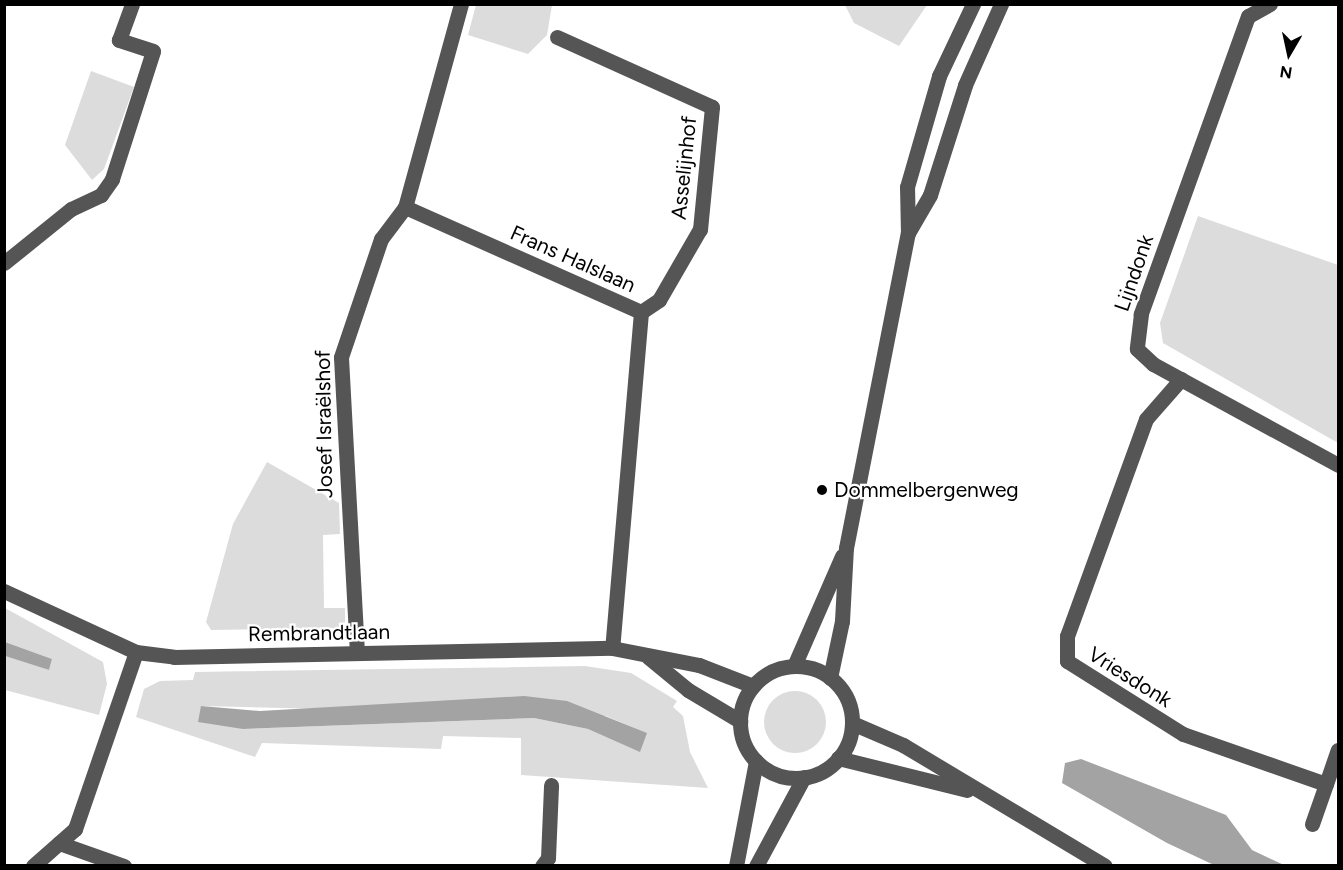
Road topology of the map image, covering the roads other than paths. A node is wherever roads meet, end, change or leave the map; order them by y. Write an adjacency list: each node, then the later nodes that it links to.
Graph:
1 (132, 4): 9 (street)
2 (461, 4): 7 (street)
3 (973, 4): 8 (street)
4 (1001, 4): 8 (street)
5 (1270, 4): 11 (street, Lijndonk)
6 (557, 37): 10 (street, Asselijnhof)
7 (405, 207): 10 (street, Frans Halslaan); 17 (street, Josef Israëlshof)
8 (908, 233): 13 (street)
9 (4, 263)
10 (641, 312): 15 (street, Frans Halslaan)
11 (1181, 379): 12 (street, Lijndonk); 28 (street, Vriesdonk)
12 (1338, 465)
13 (846, 548): 19 (street); 20 (street)
14 (4, 591): 16 (street, Rembrandtlaan)
15 (612, 648): 17 (street, Rembrandtlaan); 18 (street, Rembrandtlaan)
16 (136, 652): 17 (street, Rembrandtlaan); 32 (street)
17 (357, 653)
18 (648, 657): 21 (street, Rembrandtlaan); 22 (street, Rembrandtlaan)
19 (794, 666): 20 (street); 21 (street)
20 (830, 678): 23 (street)
21 (753, 686): 22 (street)
22 (740, 721): 26 (street)
23 (852, 723): 25 (street); 30 (street)
24 (1338, 750): 28 (street)
25 (838, 758): 27 (street); 30 (street)
26 (756, 762): 27 (street); 36 (street)
27 (804, 777): 37 (street)
28 (1326, 784): 31 (street)
29 (551, 785): 35 (street)
30 (981, 794): 38 (street)
31 (1312, 824)
32 (58, 843): 33 (street); 34 (street)
33 (33, 866)
34 (124, 866)
35 (542, 866)
36 (736, 866)
37 (756, 866)
38 (1105, 866)

